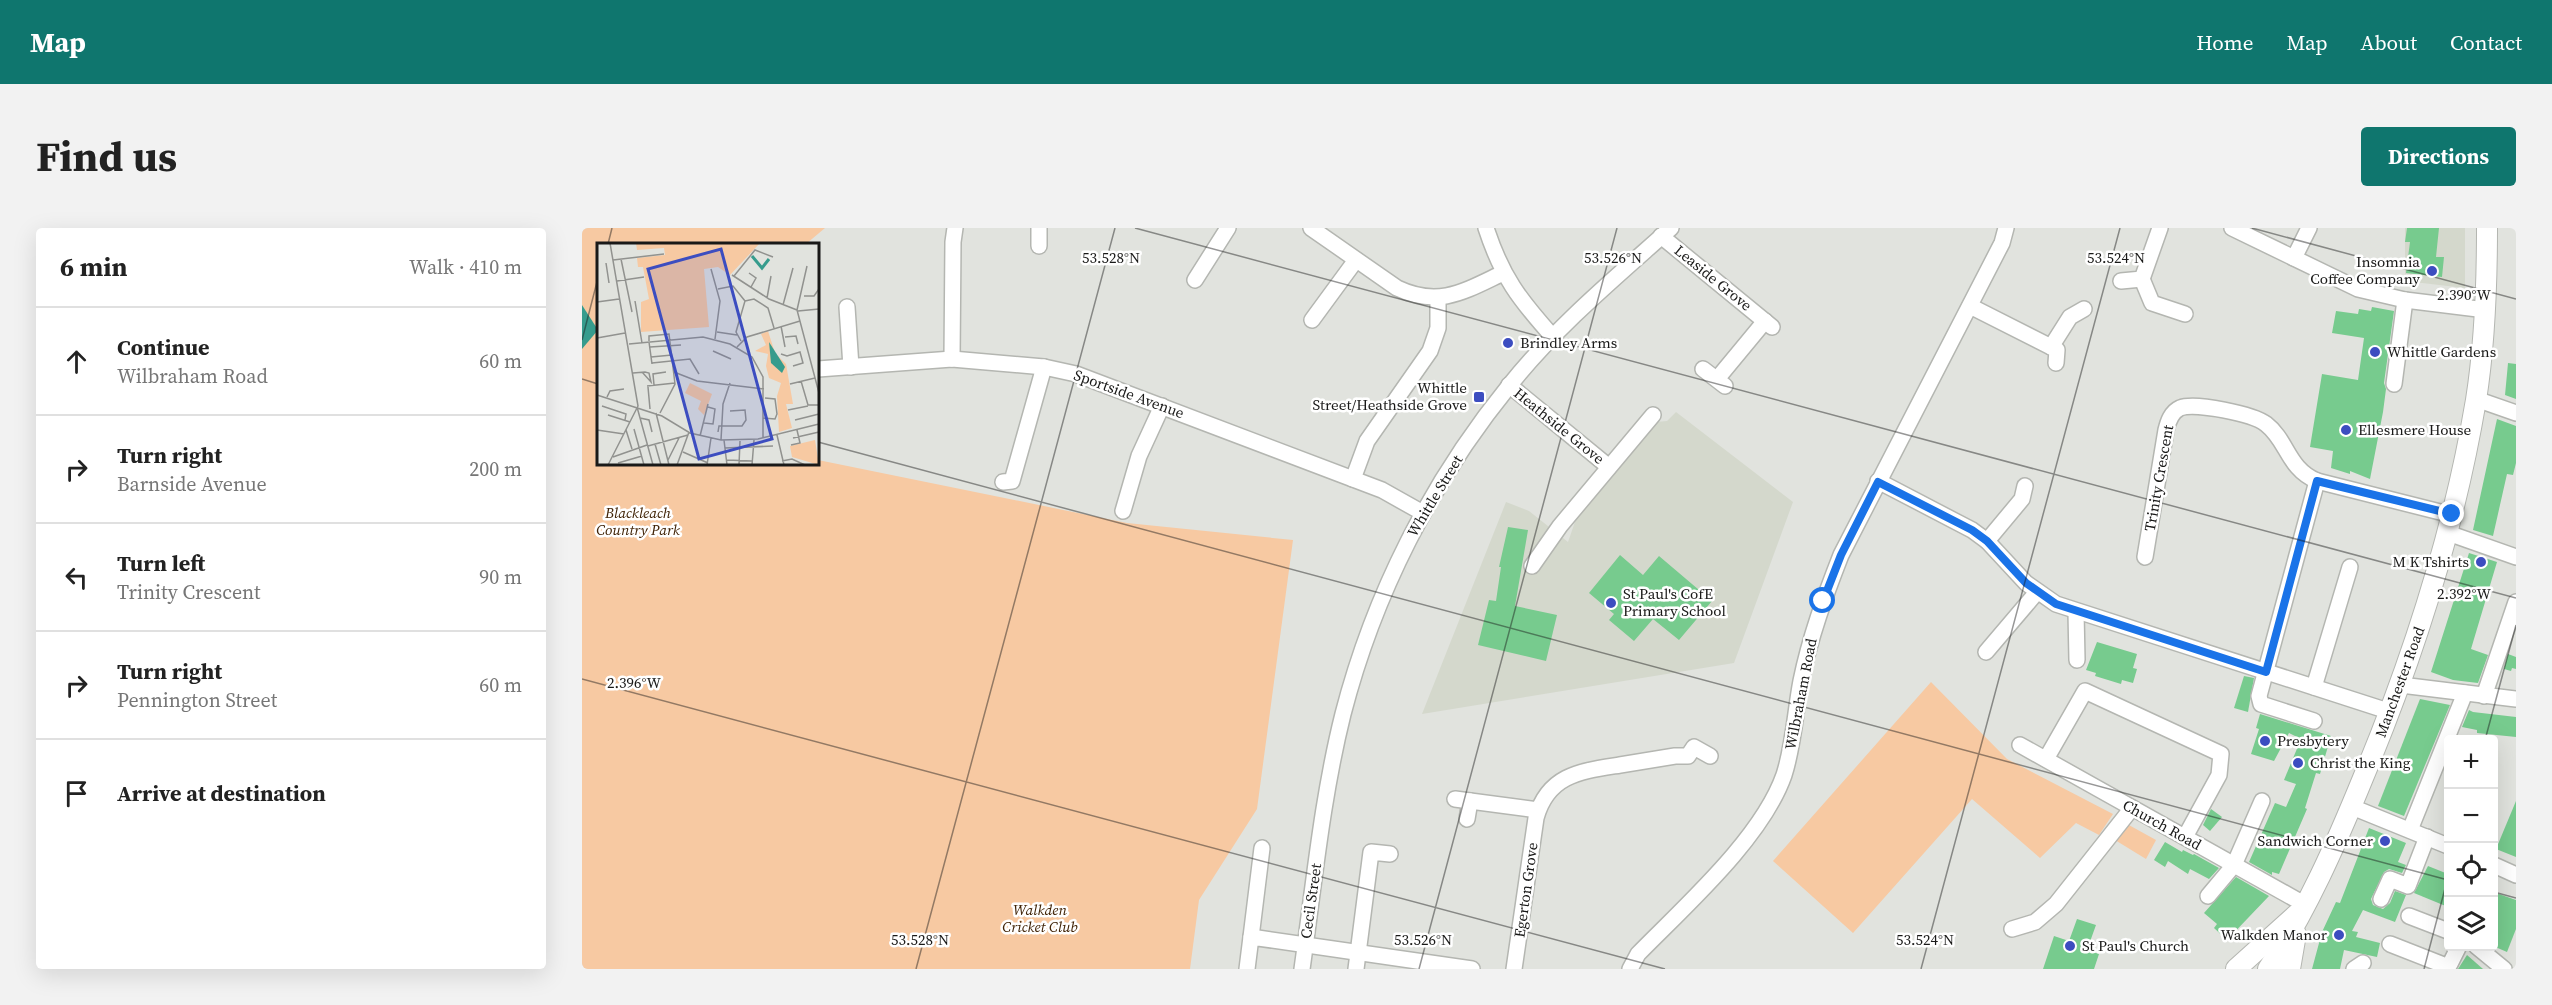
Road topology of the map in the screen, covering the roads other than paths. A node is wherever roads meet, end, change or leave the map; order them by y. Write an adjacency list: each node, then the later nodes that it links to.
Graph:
1 (955, 228): 29 (street)
2 (1039, 228): 12 (street)
3 (1228, 228): 17 (street)
4 (1311, 228): 14 (street)
5 (1486, 228): 15 (street)
6 (2006, 228): 21 (street, Wilbraham Road)
7 (2160, 228): 16 (street)
8 (2232, 228): 13 (street)
9 (2309, 228): 13 (street)
10 (2487, 228): 24 (main road, Manchester Road)
11 (1666, 232): 27 (street, Whittle Street); 34 (street, Leaside Grove)
12 (1039, 246)
13 (2294, 258): 20 (street)
14 (1356, 260): 19 (street); 26 (street)
15 (1503, 273): 19 (street); 27 (street)
16 (2142, 279): 18 (street); 25 (street)
17 (1195, 280)
18 (2121, 281)
19 (1438, 298): 42 (street)
20 (2405, 300): 24 (street); 35 (street)
21 (1970, 306): 28 (street); 45 (street, Wilbraham Road)
22 (847, 307): 31 (street)
23 (2084, 309): 28 (street)
24 (2486, 310): 37 (main road, Manchester Road)
25 (2185, 314)
26 (1312, 320)
27 (1553, 337): 36 (street, Whittle Street)
28 (2051, 346): 30 (street)
29 (952, 359): 31 (street, Sportside Avenue); 32 (street, Sportside Avenue)
30 (2056, 363)
31 (851, 367): 33 (street, Sportside Avenue)
32 (1044, 367): 38 (street, Sportside Avenue); 44 (street)
33 (819, 369)
34 (1703, 369)
35 (2394, 384)
36 (1509, 386): 41 (street, Heathside Grove); 48 (street, Whittle Street)
37 (2476, 399): 39 (street); 49 (main road, Manchester Road)
38 (1162, 406): 42 (street, Sportside Avenue); 47 (street)
39 (2516, 413)
40 (1653, 415): 41 (street, Heathside Grove)
41 (1609, 467): 53 (street, Heathside Grove)
42 (1353, 479): 48 (street, Sportside Avenue)
43 (2317, 481): 49 (street); 51 (street, Trinity Crescent); 60 (street)
44 (1003, 482)
45 (1878, 482): 50 (street); 103 (street, Wilbraham Road)
46 (2025, 486): 50 (street)
47 (1123, 510)
48 (1423, 513): 77 (street, Whittle Street)
49 (2450, 524): 52 (street); 61 (main road, Manchester Road)
50 (1987, 541): 55 (street)
51 (2145, 557)
52 (2516, 557)
53 (1532, 566)
54 (2350, 567): 62 (street)
55 (2037, 592): 57 (street); 58 (street)
56 (2516, 602): 64 (street)
57 (2076, 612): 59 (street); 60 (street)
58 (1986, 652)
59 (2077, 660)
60 (2266, 672): 62 (street); 67 (street)
61 (2401, 685): 63 (street); 66 (main road, Manchester Road)
62 (2314, 687): 66 (street)
63 (2465, 693): 64 (street); 76 (street)
64 (2484, 696): 65 (street)
65 (2516, 699)
66 (2391, 712): 72 (main road, Manchester Road)
67 (2314, 721)
68 (2020, 745): 70 (street, Church Road)
69 (1710, 756): 74 (street, Egerton Grove)
70 (2046, 759): 73 (street, Church Road); 78 (street)
71 (2262, 801): 83 (street)
72 (2352, 807): 76 (street); 88 (main road, Manchester Road)
73 (2132, 808): 78 (street, Church Road); 90 (street)
74 (1538, 810): 75 (street); 102 (street, Egerton Grove)
75 (1467, 819)
76 (2410, 830): 79 (street)
77 (1320, 833): 93 (street, Cecil Street)
78 (2185, 837): 83 (street, Church Road)
79 (2427, 837): 80 (street); 87 (street)
80 (2444, 844)
81 (1262, 848): 92 (street)
82 (1390, 854): 97 (street)
83 (2234, 865): 86 (street); 88 (street, Church Road)
84 (2498, 867): 85 (street)
85 (2516, 874)
86 (2208, 896)
87 (2381, 899)
88 (2303, 907): 104 (main road, Manchester Road); 105 (main road, Manchester Road); 106 (main road)
89 (2409, 916): 91 (street)
90 (2012, 928)
91 (2444, 930)
92 (1251, 937): 93 (street); 99 (street)
93 (1306, 944): 97 (street); 100 (street, Cecil Street)
94 (2390, 944): 95 (street)
95 (2456, 951)
96 (2482, 951): 107 (street)
97 (1358, 952): 98 (street); 101 (street)
98 (1464, 968)
99 (1246, 969)
100 (1302, 969)
101 (1356, 969)
102 (1514, 969)
103 (1630, 969)
104 (2236, 969)
105 (2268, 969)
106 (2290, 969)
107 (2504, 969)

